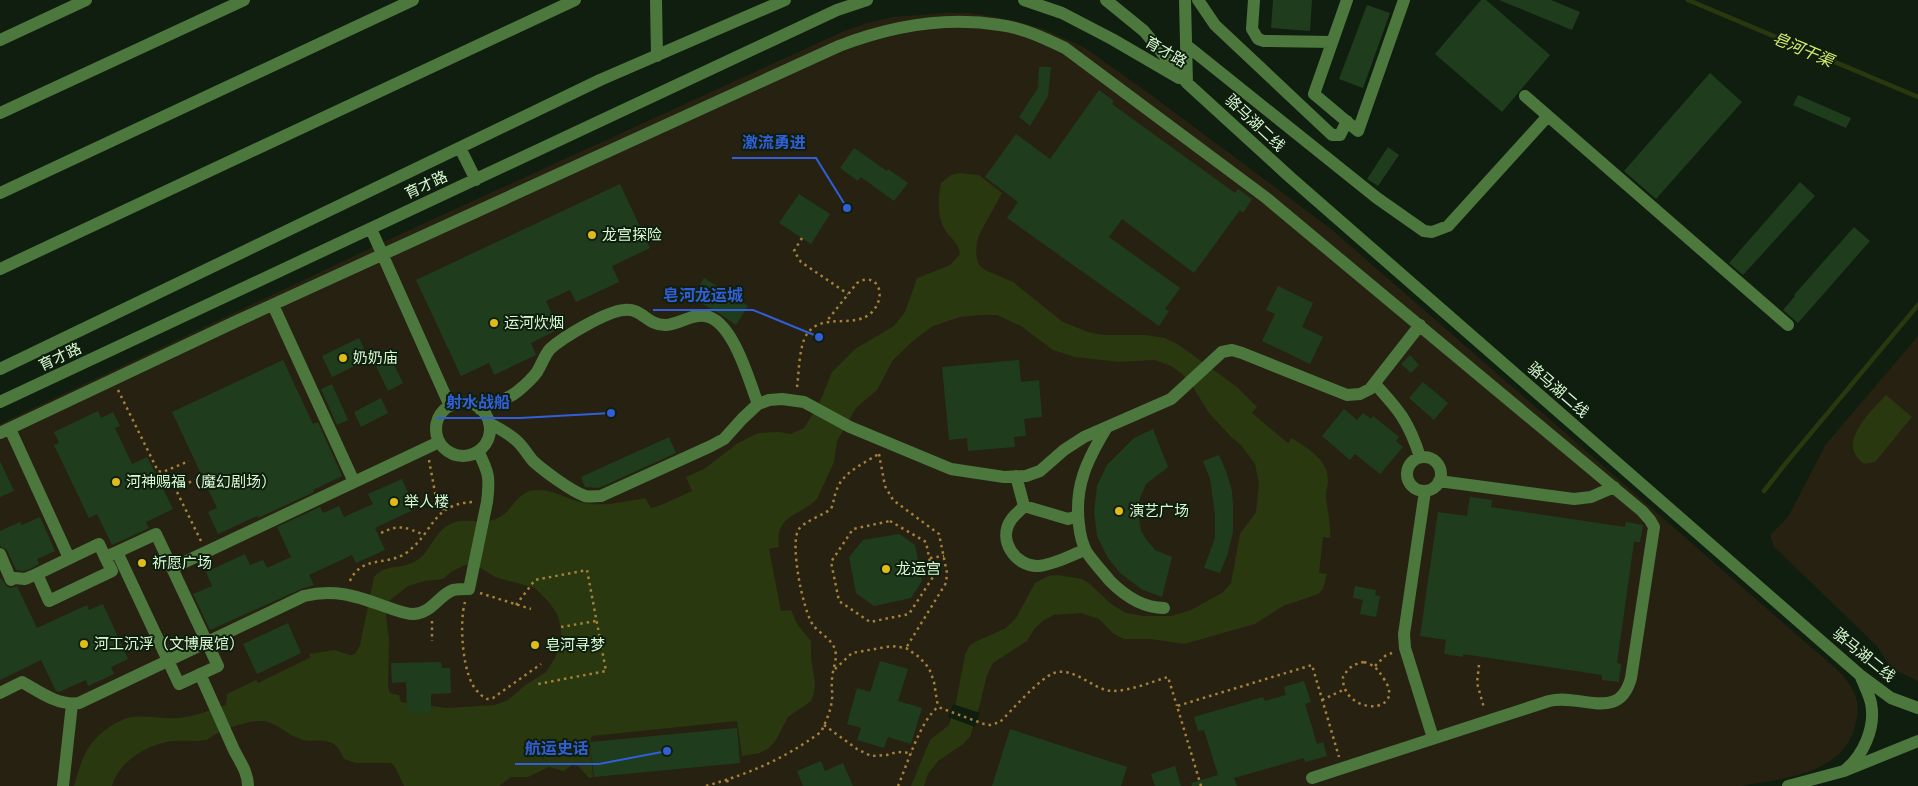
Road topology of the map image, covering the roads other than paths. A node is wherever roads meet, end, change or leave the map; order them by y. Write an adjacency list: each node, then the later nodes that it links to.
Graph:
1 (86, 0): 15 (street)
2 (244, 0): 21 (street)
3 (413, 0): 26 (street)
4 (575, 0): 29 (street)
5 (656, 0): 18 (street)
6 (785, 0): 18 (street, 育才路)
7 (868, 0): 25 (street, 育才路)
8 (1024, 0): 19 (street, 育才路)
9 (1106, 0): 19 (street, 育才路)
10 (1184, 0): 17 (street)
11 (1198, 0): 23 (street)
12 (1254, 0): 16 (street)
13 (1347, 0): 16 (street)
14 (1404, 0): 23 (street)
15 (0, 40)
16 (1332, 42): 23 (street)
17 (1186, 45): 19 (street); 22 (street)
18 (657, 56): 24 (street, 育才路)
19 (1187, 83): 62 (street, 骆马湖二线)
20 (1525, 96): 22 (street)
21 (0, 113)
22 (1547, 117): 31 (street)
23 (1347, 121)
24 (460, 148): 25 (street); 33 (street, 育才路)
25 (476, 180): 27 (street, 育才路)
26 (0, 193)
27 (371, 229): 28 (street); 35 (street, 育才路)
28 (383, 254): 30 (street); 32 (street); 37 (street)
29 (0, 269)
30 (273, 305): 41 (street); 47 (street)
31 (1788, 325)
32 (1420, 326): 34 (street); 48 (street)
33 (0, 368)
34 (1375, 384): 40 (street); 44 (street)
35 (0, 402)
36 (758, 404): 38 (street); 39 (street); 45 (street)
37 (450, 406): 38 (street); 42 (street)
38 (480, 408): 39 (street)
39 (489, 423): 43 (street)
40 (1107, 427): 45 (street); 51 (street)
41 (5, 431): 55 (street)
42 (440, 442): 43 (street); 47 (street)
43 (478, 451): 59 (street)
44 (1420, 457): 46 (street); 49 (street)
45 (1016, 476): 50 (street)
46 (1439, 481): 48 (street); 49 (street)
47 (354, 482): 56 (street)
48 (1614, 487): 66 (street)
49 (1425, 490): 66 (street)
50 (1024, 506): 51 (street); 52 (street)
51 (1078, 516): 52 (street)
52 (1086, 550): 58 (street)
53 (0, 554): 57 (street)
54 (111, 555): 55 (street); 56 (street); 57 (street); 60 (street)
55 (69, 558): 57 (street)
56 (172, 568): 59 (street)
57 (36, 574)
58 (1164, 608)
59 (207, 643): 60 (street); 61 (street)
60 (168, 662): 61 (street); 64 (street)
61 (200, 674): 71 (street)
62 (1860, 675): 65 (street, 骆马湖二线); 68 (street)
63 (0, 693): 64 (street)
64 (72, 704): 70 (street)
65 (1918, 708)
66 (1434, 738): 69 (street)
67 (1918, 741): 68 (street)
68 (1844, 771): 72 (street)
69 (1312, 778)
70 (63, 786)
71 (248, 786)
72 (1788, 786)

